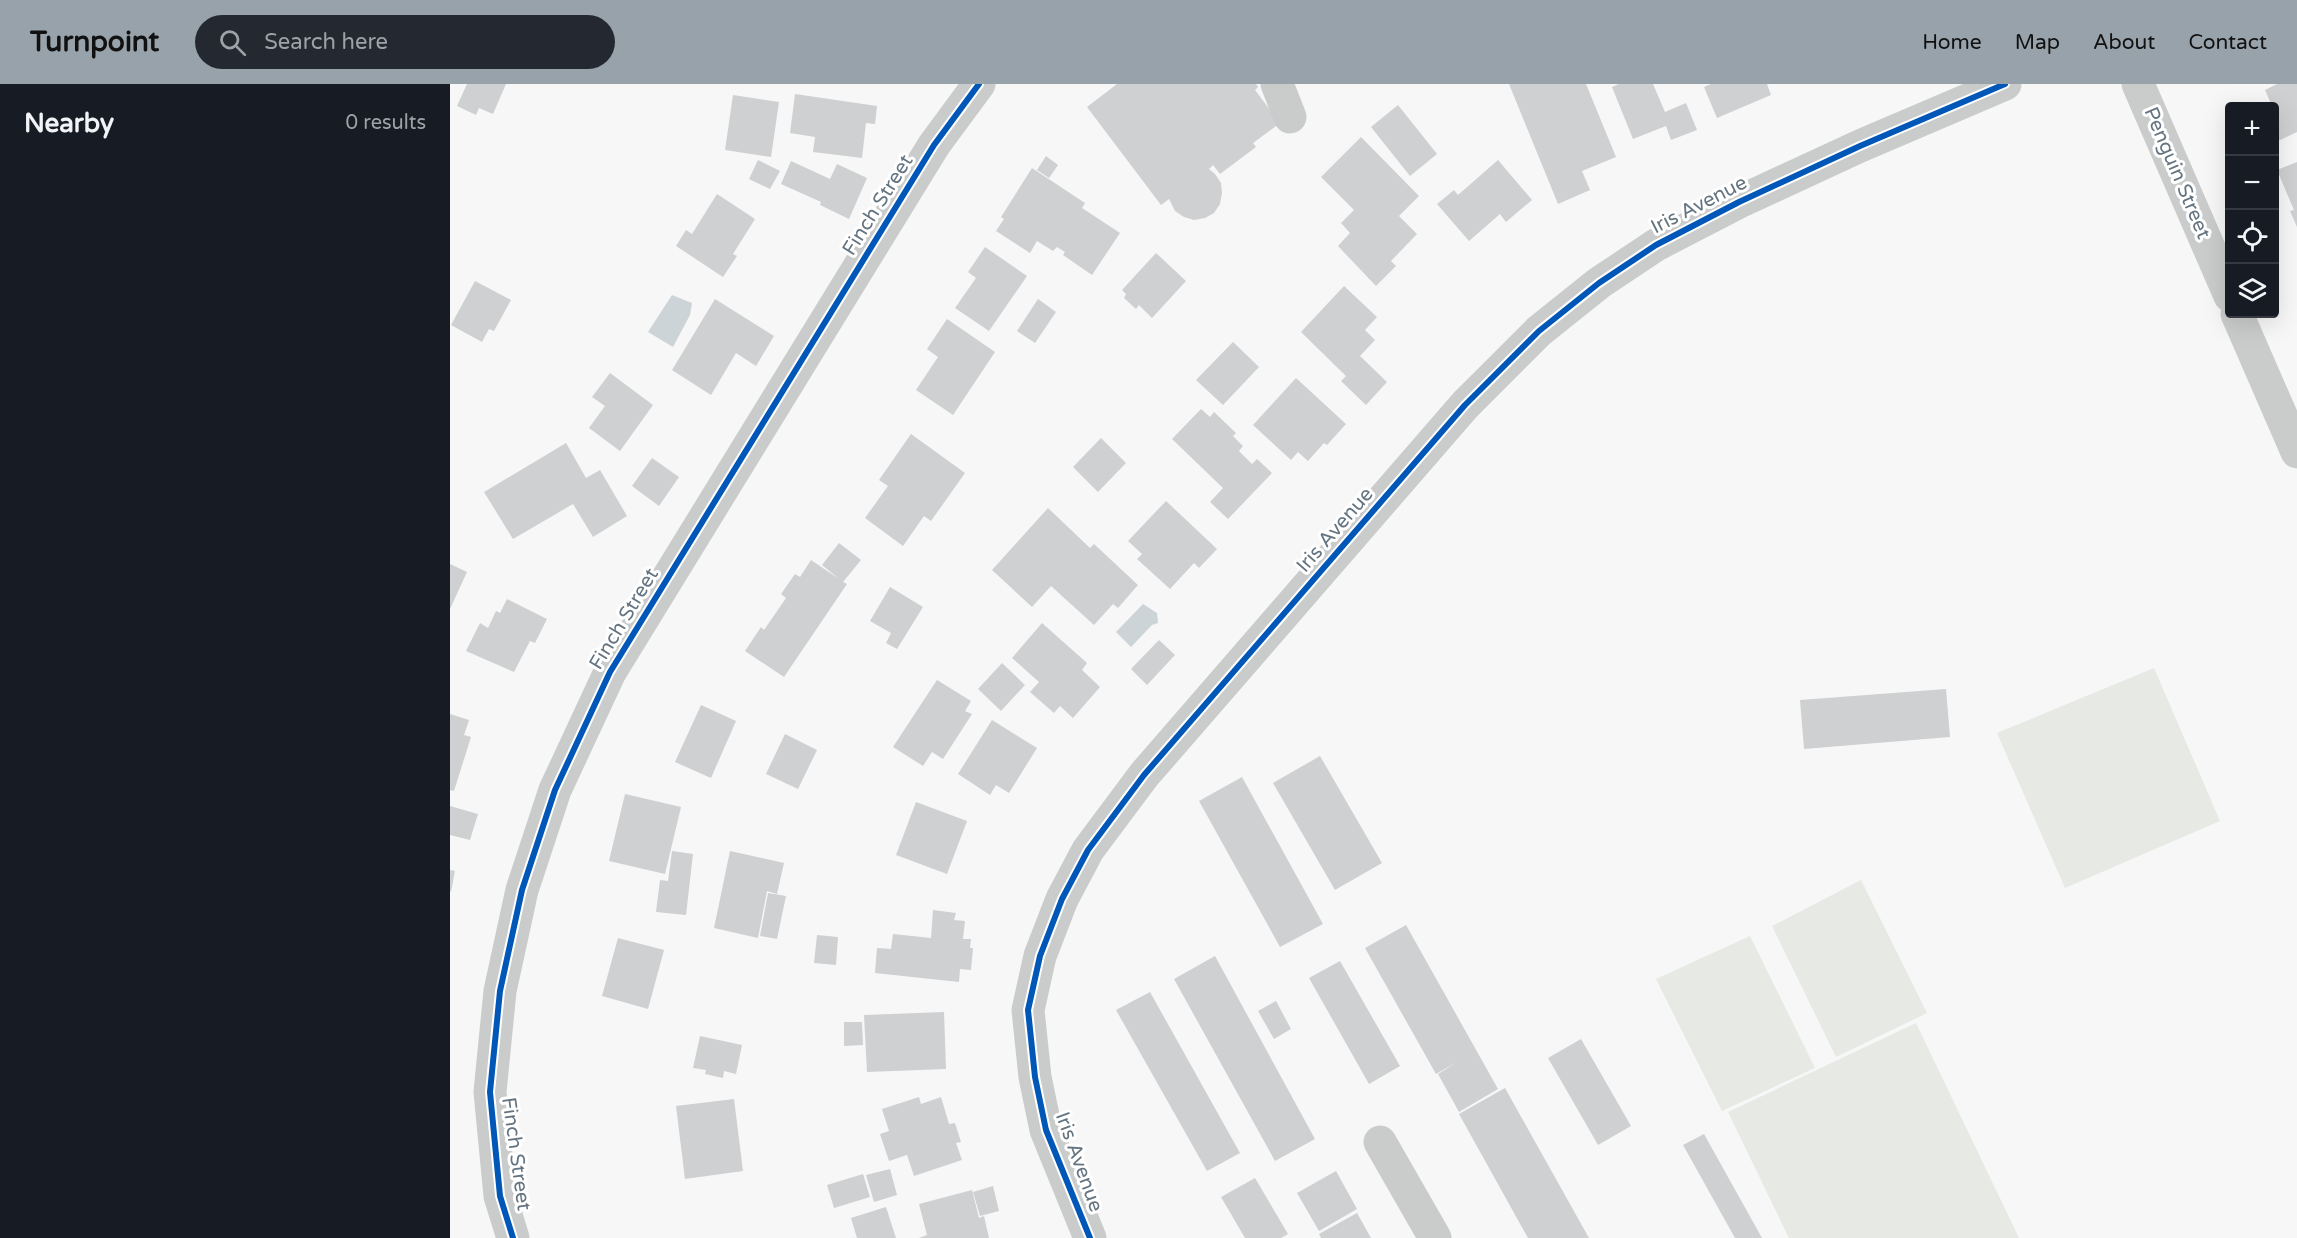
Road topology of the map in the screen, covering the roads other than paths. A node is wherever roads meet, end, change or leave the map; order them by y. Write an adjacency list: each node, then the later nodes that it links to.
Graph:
1 (979, 84): 10 (street, Finch Street)
2 (1277, 84): 5 (street)
3 (2005, 84): 11 (street, Iris Avenue)
4 (2138, 84): 6 (street, Penguin Street)
5 (1290, 117)
6 (2225, 287)
7 (2239, 318): 8 (street)
8 (2297, 452)
9 (1380, 1142): 12 (street)
10 (513, 1238)
11 (1090, 1238)
12 (1435, 1238)

